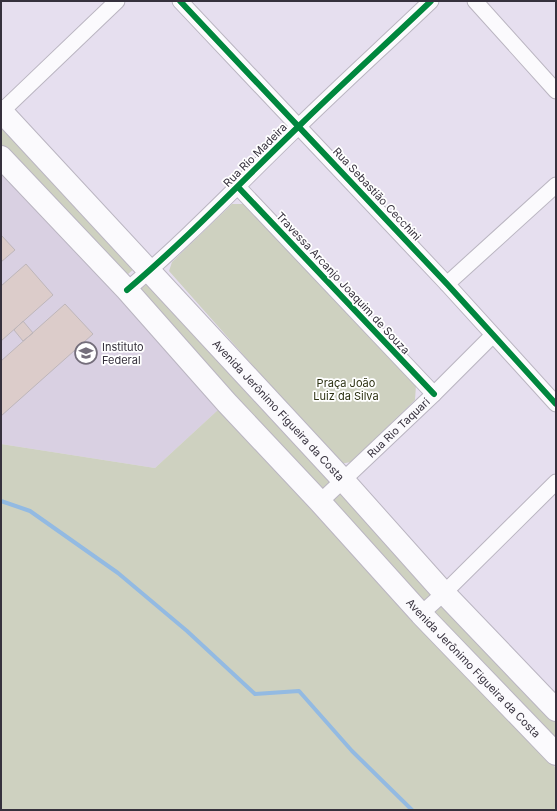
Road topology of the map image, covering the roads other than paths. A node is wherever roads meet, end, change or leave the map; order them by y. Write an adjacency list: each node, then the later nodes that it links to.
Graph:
1 (117, 1): 6 (street)
2 (180, 1): 7 (street, Rua Sebastião Cecchini)
3 (431, 1): 7 (street, Rua Rio Madeira)
4 (475, 1): 5 (street)
5 (556, 91)
6 (1, 112): 11 (main road, Avenida Jerônimo Figueira da Costa)
7 (299, 126): 10 (street, Rua Rio Madeira); 12 (street, Rua Sebastião Cecchini)
8 (1, 157): 13 (main road, Avenida Jerônimo Figueira da Costa)
9 (556, 185): 12 (street)
10 (238, 186): 11 (street, Rua Rio Madeira); 15 (street, Travessa Arcanjo Joaquim de Souza)
11 (150, 271): 13 (street, Rua Rio Madeira); 17 (main road, Avenida Jerônimo Figueira da Costa)
12 (448, 284): 14 (street, Rua Sebastião Cecchini)
13 (127, 290): 19 (main road, Avenida Jerônimo Figueira da Costa)
14 (493, 335): 15 (street, Rua Rio Taquari); 16 (street, Rua Sebastião Cecchini)
15 (434, 394): 17 (street, Rua Rio Taquari)
16 (556, 404)
17 (344, 481): 19 (street, Rua Rio Taquari); 20 (main road, Avenida Jerônimo Figueira da Costa)
18 (556, 482): 20 (street)
19 (320, 502): 21 (main road, Avenida Jerônimo Figueira da Costa)
20 (444, 593): 21 (street); 22 (main road, Avenida Jerônimo Figueira da Costa)
21 (421, 614): 23 (main road, Avenida Jerônimo Figueira da Costa)
22 (556, 710)
23 (556, 754)

